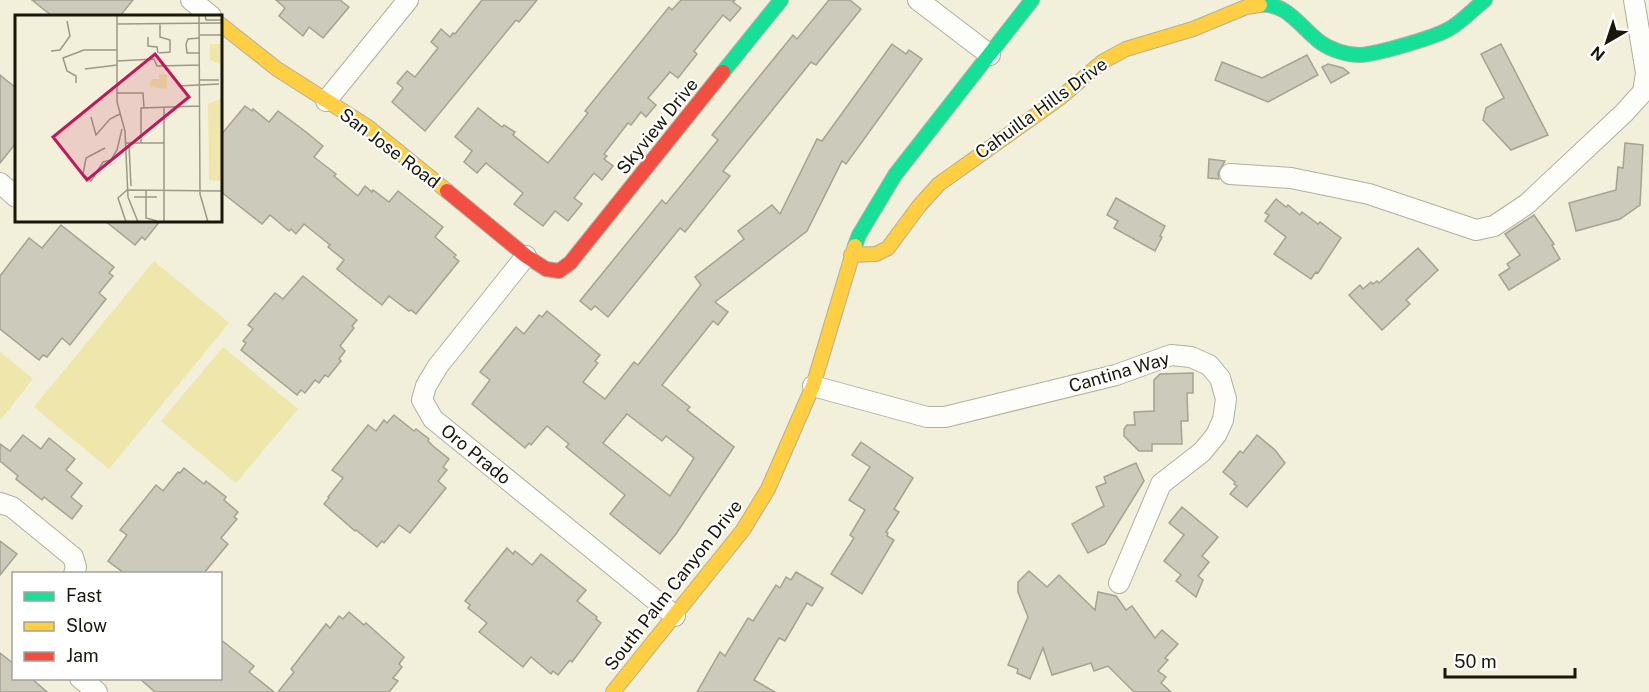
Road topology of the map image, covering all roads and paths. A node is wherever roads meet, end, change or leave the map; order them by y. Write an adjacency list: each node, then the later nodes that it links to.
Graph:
1 (191, 0): 8 (street)
2 (408, 0): 12 (street)
3 (781, 0): 18 (street, Skyview Drive)
4 (918, 0): 10 (street)
5 (1032, 0): 10 (street, South Palm Canyon Drive)
6 (1485, 0): 16 (street, Cahuilla Hills Drive)
7 (1634, 0): 11 (street)
8 (210, 15)
9 (222, 26): 12 (street, San Jose Road)
10 (990, 55): 16 (street, South Palm Canyon Drive)
11 (1646, 92): 13 (street)
12 (326, 101): 17 (street, San Jose Road)
13 (1230, 174)
14 (0, 183): 15 (street)
15 (15, 196)
16 (851, 255): 19 (street, South Palm Canyon Drive)
17 (526, 256): 18 (street, San Jose Road); 23 (street, Oro Prado)
18 (559, 271)
19 (813, 386): 22 (street, Cantina Way); 23 (street, South Palm Canyon Drive)
20 (0, 503): 21 (street)
21 (74, 572)
22 (1119, 583)
23 (675, 616): 26 (street, South Palm Canyon Drive)
24 (82, 680): 25 (street)
25 (97, 692)
26 (612, 692)

